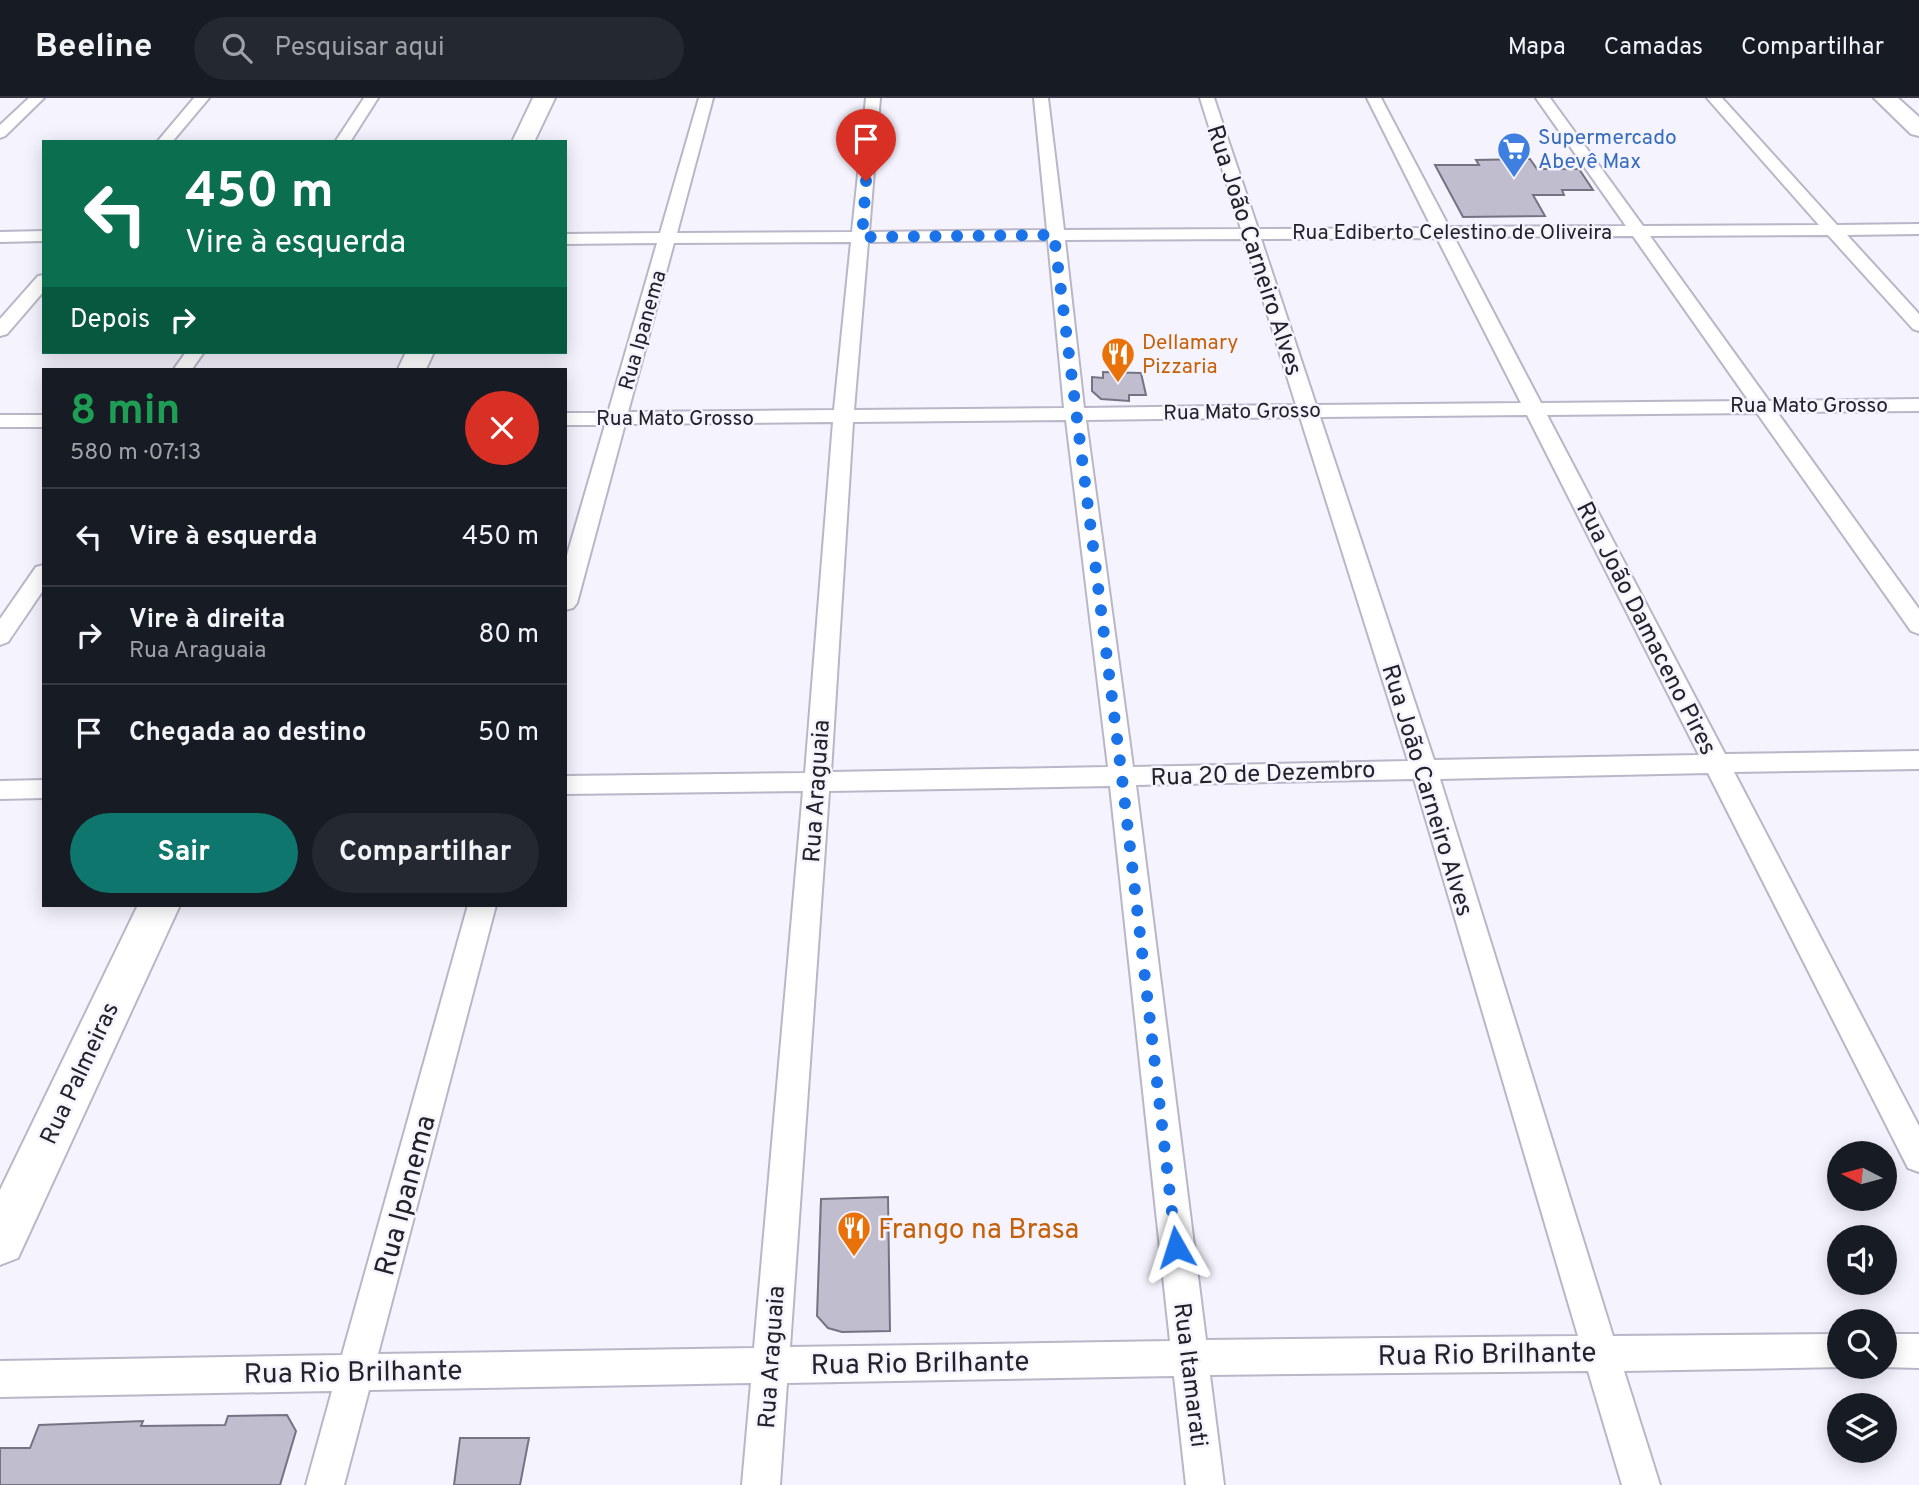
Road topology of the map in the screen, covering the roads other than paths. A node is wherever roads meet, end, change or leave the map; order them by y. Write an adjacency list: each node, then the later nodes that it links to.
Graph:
1 (37, 98): 14 (street)
2 (202, 98): 15 (street)
3 (371, 98): 16 (street)
4 (544, 98): 17 (street)
5 (706, 98): 27 (street, Rua Ipanema)
6 (873, 98): 26 (street, Rua Araguaia)
7 (1041, 98): 23 (street, Rua Itamarati)
8 (1207, 98): 22 (street, Rua João Carneiro Alves)
9 (1374, 98): 21 (street, Rua João Damaceno Pires)
10 (1543, 98): 20 (street)
11 (1714, 98): 18 (street)
12 (1885, 98): 13 (street)
13 (1919, 129)
14 (0, 133)
15 (166, 140)
16 (343, 140)
17 (524, 140)
18 (1833, 229): 19 (street, Rua Ediberto Celestino de Oliveira); 20 (street, Rua Ediberto Celestino de Oliveira); 30 (street)
19 (1919, 229)
20 (1637, 231): 21 (street, Rua Ediberto Celestino de Oliveira); 33 (street)
21 (1443, 232): 22 (street, Rua Ediberto Celestino de Oliveira); 34 (street, Rua João Damaceno Pires)
22 (1248, 234): 23 (street, Rua Ediberto Celestino de Oliveira); 35 (street, Rua João Carneiro Alves)
23 (1054, 235): 26 (street, Rua Ediberto Celestino de Oliveira); 36 (street, Rua Itamarati)
24 (42, 236): 25 (street)
25 (0, 237)
26 (862, 237): 27 (street, Rua Ediberto Celestino de Oliveira); 37 (street, Rua Araguaia)
27 (668, 238): 28 (street, Rua Ediberto Celestino de Oliveira); 39 (street, Rua Ipanema)
28 (567, 239)
29 (42, 282): 31 (street)
30 (1919, 324)
31 (0, 330)
32 (1919, 405): 33 (street, Rua Mato Grosso)
33 (1762, 406): 34 (street, Rua Mato Grosso); 44 (street)
34 (1533, 407): 35 (street, Rua Mato Grosso); 47 (street, Rua João Damaceno Pires)
35 (1306, 409): 36 (street, Rua Mato Grosso); 48 (street, Rua João Carneiro Alves)
36 (1074, 414): 37 (street, Rua Mato Grosso); 49 (street, Rua Itamarati)
37 (843, 417): 39 (street, Rua Mato Grosso); 50 (street, Rua Araguaia)
38 (567, 419): 39 (street, Rua Mato Grosso)
39 (616, 419): 43 (street, Rua Ipanema)
40 (0, 421): 41 (street)
41 (42, 421)
42 (42, 575): 45 (street)
43 (567, 596)
44 (1919, 626)
45 (0, 637)
46 (1919, 760): 47 (street, Rua 20 de Dezembro)
47 (1716, 763): 48 (street, Rua 20 de Dezembro); 56 (street, Rua João Damaceno Pires)
48 (1423, 768): 49 (street, Rua 20 de Dezembro); 60 (street, Rua João Carneiro Alves)
49 (1122, 778): 50 (street, Rua 20 de Dezembro); 62 (street, Rua Itamarati)
50 (817, 783): 51 (street, Rua 20 de Dezembro); 63 (street, Rua Araguaia)
51 (567, 785)
52 (42, 789): 53 (street)
53 (0, 790)
54 (158, 907): 57 (street, Rua Palmeiras)
55 (481, 907): 64 (street, Rua Ipanema)
56 (1919, 1158)
57 (0, 1242)
58 (1897, 1351): 59 (street)
59 (1919, 1351)
60 (1601, 1352): 61 (street, Rua Rio Brilhante); 62 (street, Rua Rio Brilhante); 69 (street, Rua João Carneiro Alves)
61 (1827, 1352)
62 (1188, 1358): 63 (street, Rua Rio Brilhante); 68 (street, Rua Itamarati)
63 (770, 1365): 64 (street, Rua Rio Brilhante); 67 (street, Rua Araguaia)
64 (355, 1371): 65 (street, Rua Rio Brilhante); 66 (street, Rua Ipanema)
65 (0, 1379)
66 (325, 1485)
67 (761, 1485)
68 (1205, 1485)
69 (1641, 1485)

